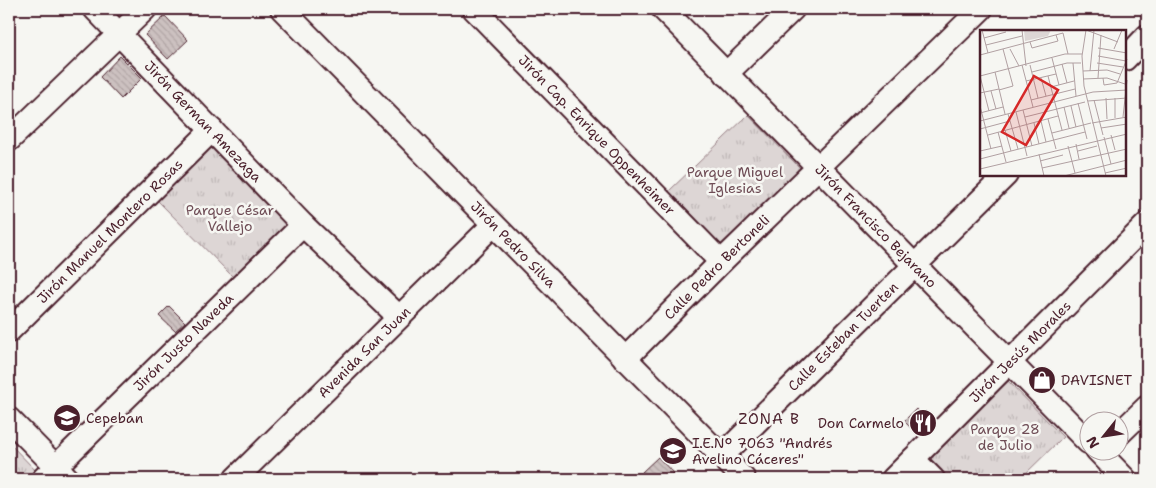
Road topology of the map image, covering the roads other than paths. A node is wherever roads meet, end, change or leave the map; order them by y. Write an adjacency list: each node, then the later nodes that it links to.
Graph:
1 (95, 9): 8 (street, Jirón German Amezaga)
2 (145, 9): 8 (street)
3 (282, 9): 16 (street, Jirón Pedro Silva)
4 (474, 9): 19 (street, Jirón Cap. Enrique Oppenheimer)
5 (663, 9): 11 (street, Jirón Francisco Bejarano)
6 (793, 9): 11 (street)
7 (980, 9): 14 (street, Calle Pedro Bertoneli)
8 (120, 34): 12 (street); 13 (street, Jirón German Amezaga)
9 (1147, 36): 10 (street)
10 (1126, 58)
11 (726, 74): 14 (street, Jirón Francisco Bejarano)
12 (14, 125)
13 (212, 130): 18 (street, Jirón German Amezaga); 22 (street, Jirón Manuel Montero Rosas)
14 (818, 167): 19 (street, Calle Pedro Bertoneli); 20 (street, Jirón Francisco Bejarano)
15 (1005, 176): 20 (street, Calle Esteban Tuerten)
16 (493, 224): 21 (street, Avenida San Juan); 23 (street, Jirón Pedro Silva)
17 (1147, 224): 24 (street, Jirón Jesús Morales)
18 (303, 225): 21 (street, Jirón German Amezaga); 32 (street, Jirón Justo Naveda)
19 (722, 262): 23 (street, Calle Pedro Bertoneli)
20 (915, 265): 24 (street, Jirón Francisco Bejarano); 29 (street, Calle Esteban Tuerten)
21 (399, 317): 33 (street, Avenida San Juan)
22 (9, 332)
23 (625, 359): 29 (street, Jirón Pedro Silva)
24 (1010, 362): 28 (street, Jirón Francisco Bejarano); 30 (street, Jirón Jesús Morales)
25 (1147, 407): 27 (street)
26 (9, 419): 32 (street)
27 (1128, 425)
28 (1078, 430)
29 (722, 456): 34 (street, Jirón Pedro Silva)
30 (914, 459): 35 (street, Jirón Jesús Morales); 36 (street)
31 (1107, 460): 37 (street, Jirón Francisco Bejarano)
32 (56, 475)
33 (235, 479)
34 (744, 479)
35 (893, 479)
36 (933, 479)
37 (1125, 479)

